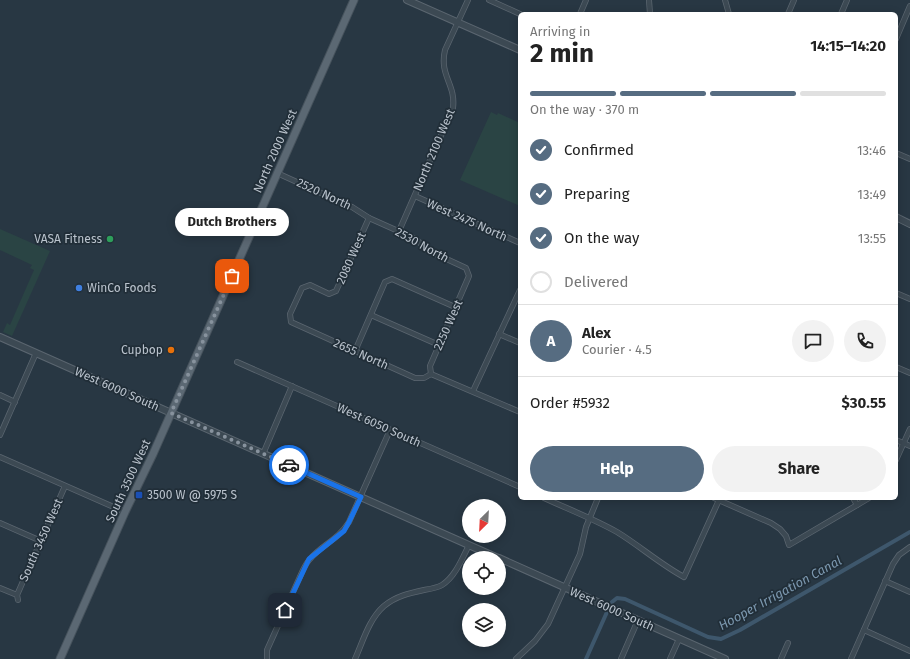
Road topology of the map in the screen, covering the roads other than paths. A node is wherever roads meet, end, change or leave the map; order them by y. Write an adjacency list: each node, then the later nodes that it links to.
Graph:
1 (354, 0): 22 (main road, North 2000 West)
2 (407, 0): 17 (street)
3 (468, 0): 17 (street, North 2100 West)
4 (489, 0): 16 (street)
5 (586, 0): 11 (street)
6 (649, 0): 12 (street)
7 (725, 0): 13 (street)
8 (794, 0): 14 (street)
9 (847, 0): 15 (street)
10 (910, 6): 18 (street)
11 (581, 12)
12 (650, 12)
13 (728, 12)
14 (789, 12)
15 (842, 12)
16 (518, 13)
17 (458, 22): 19 (street); 23 (street, North 2100 West)
18 (898, 34)
19 (518, 49)
20 (898, 154): 21 (street)
21 (910, 159)
22 (278, 173): 24 (street, 2520 North); 34 (main road, North 2000 West)
23 (415, 196): 27 (street, North 2100 West); 28 (street, West 2475 North)
24 (369, 218): 27 (street, 2530 North); 36 (street, 2080 West)
25 (898, 218): 26 (street)
26 (910, 224)
27 (399, 231): 29 (street, 2530 North)
28 (518, 243)
29 (469, 276): 33 (street, 2250 West)
30 (518, 294): 37 (street)
31 (898, 294): 32 (street)
32 (910, 299)
33 (456, 307): 35 (street); 40 (street, 2250 West)
34 (216, 312): 52 (main road, South 3500 West)
35 (371, 315): 40 (street); 41 (street)
36 (291, 322): 41 (street, 2655 North)
37 (499, 334): 39 (street); 48 (street)
38 (0, 337): 42 (street, West 6000 South)
39 (518, 343)
40 (439, 345): 46 (street, 2250 West)
41 (355, 351): 46 (street, 2655 North)
42 (36, 353): 50 (street); 52 (street, West 6000 South)
43 (237, 362): 47 (street, West 6050 South)
44 (898, 368): 45 (street)
45 (910, 373)
46 (431, 374): 48 (street)
47 (292, 386): 54 (street, West 6050 South); 59 (street)
48 (473, 391): 51 (street)
49 (0, 395): 50 (street)
50 (14, 402): 55 (street)
51 (518, 411)
52 (171, 413): 59 (street, West 6000 South); 72 (main road, South 3500 West)
53 (910, 429): 57 (street)
54 (390, 430): 63 (street, West 6050 South); 64 (street)
55 (0, 435)
56 (898, 441): 57 (street)
57 (904, 444): 58 (street); 60 (street)
58 (910, 446)
59 (263, 454): 64 (street, West 6000 South)
60 (898, 456)
61 (0, 457): 62 (street)
62 (65, 486): 72 (street); 75 (street, South 3450 West)
63 (518, 487)
64 (361, 497): 76 (street, West 6000 South); 91 (street)
65 (549, 500): 73 (street)
66 (597, 500): 73 (street)
67 (717, 500): 73 (street)
68 (719, 500): 71 (street)
69 (854, 500): 71 (street)
70 (866, 500): 71 (street)
71 (857, 505)
72 (125, 512): 90 (main road, South 3500 West)
73 (590, 518): 82 (street)
74 (0, 523): 75 (street)
75 (41, 541): 81 (street, South 3450 West)
76 (469, 545): 78 (street, West 6000 South); 92 (street)
77 (910, 547): 80 (street)
78 (482, 551)
79 (506, 562): 82 (street, West 6000 South)
80 (885, 581): 83 (street); 85 (street)
81 (0, 588)
82 (565, 588): 84 (street, West 6000 South); 93 (street)
83 (910, 592)
84 (638, 620): 86 (street, West 6000 South); 94 (street)
85 (864, 630): 88 (street); 97 (street)
86 (679, 639): 89 (street, West 6000 South); 95 (street)
87 (788, 643): 96 (street)
88 (910, 651)
89 (722, 658)
90 (60, 659)
91 (267, 659)
92 (355, 659)
93 (516, 659)
94 (621, 659)
95 (670, 659)
96 (781, 659)
97 (851, 659)

